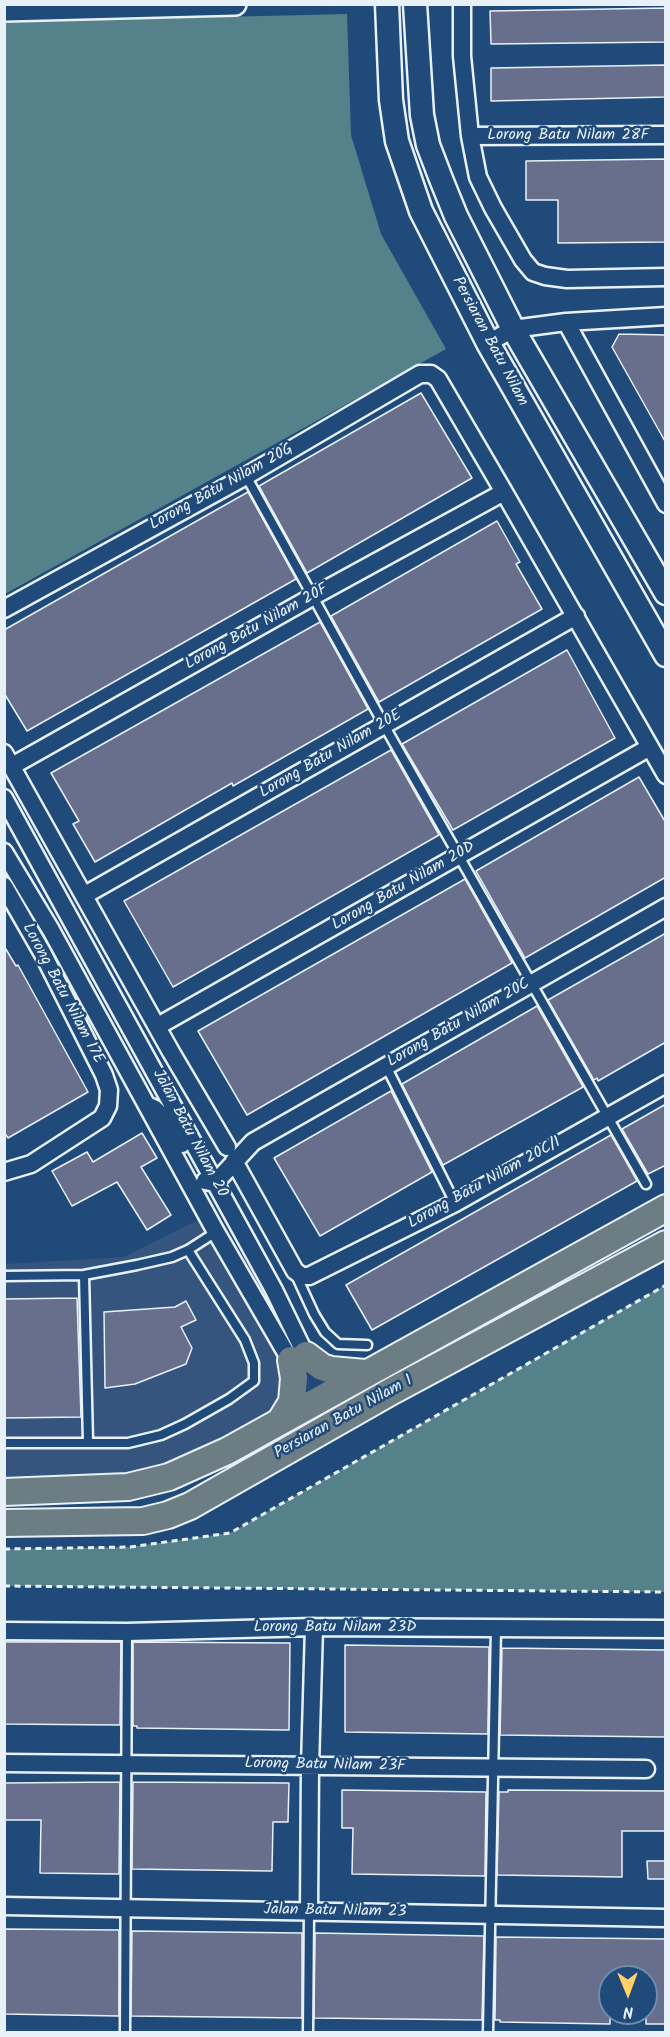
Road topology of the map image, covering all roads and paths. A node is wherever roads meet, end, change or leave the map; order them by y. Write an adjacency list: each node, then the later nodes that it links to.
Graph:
1 (235, 4): 5 (street)
2 (387, 4): 12 (main road, Persiaran Batu Nilam)
3 (416, 4): 11 (main road, Persiaran Batu Nilam)
4 (462, 4): 7 (street)
5 (4, 10)
6 (666, 135): 7 (street, Lorong Batu Nilam 28F)
7 (470, 136): 8 (street)
8 (666, 277)
9 (663, 320): 10 (street)
10 (566, 322): 11 (street); 15 (street)
11 (513, 329): 12 (street); 16 (main road, Persiaran Batu Nilam)
12 (488, 343): 20 (main road, Persiaran Batu Nilam)
13 (246, 476): 14 (street, Lorong Batu Nilam 20G); 17 (lane); 18 (street, Lorong Batu Nilam 20G)
14 (504, 492): 17 (street, Lorong Batu Nilam 20F); 19 (street)
15 (666, 504)
16 (666, 593)
17 (312, 597): 21 (lane); 23 (street, Lorong Batu Nilam 20F)
18 (4, 609)
19 (576, 616): 21 (street, Lorong Batu Nilam 20E); 22 (street)
20 (666, 655)
21 (384, 725): 27 (lane); 30 (street, Lorong Batu Nilam 20E)
22 (650, 747): 24 (street); 27 (street, Lorong Batu Nilam 20D)
23 (8, 760): 30 (street)
24 (666, 775)
25 (4, 798): 28 (street, Jalan Batu Nilam 20)
26 (4, 852): 32 (street, Jalan Batu Nilam 20)
27 (459, 856): 33 (lane); 34 (street, Lorong Batu Nilam 20D)
28 (48, 875): 32 (street, Jalan Batu Nilam 20); 39 (street, Jalan Batu Nilam 20)
29 (4, 886): 41 (street, Lorong Batu Nilam 17E)
30 (85, 895): 34 (street)
31 (666, 907): 33 (street, Lorong Batu Nilam 20C)
32 (51, 930): 37 (street, Jalan Batu Nilam 20)
33 (532, 983): 35 (street, Lorong Batu Nilam 20C); 38 (lane)
34 (158, 1026): 40 (street)
35 (386, 1066): 40 (street, Lorong Batu Nilam 20C); 44 (lane)
36 (666, 1084): 38 (street, Lorong Batu Nilam 20C/1)
37 (147, 1105): 42 (street); 46 (street, Jalan Batu Nilam 20)
38 (608, 1116): 43 (lane); 44 (street, Lorong Batu Nilam 20C/1)
39 (199, 1152): 40 (street); 42 (street, Jalan Batu Nilam 20)
40 (230, 1154): 42 (street, Lorong Batu Nilam 20C); 49 (street)
41 (4, 1172)
42 (215, 1183): 54 (street, Jalan Batu Nilam 20)
43 (646, 1184)
44 (455, 1203): 49 (street, Lorong Batu Nilam 20C/1)
45 (666, 1208): 55 (main road, Persiaran Batu Nilam 1)
46 (216, 1232): 48 (lane); 54 (street, Jalan Batu Nilam 20)
47 (666, 1244): 56 (main road, Persiaran Batu Nilam 1)
48 (188, 1250): 50 (lane); 59 (lane)
49 (298, 1274): 53 (lane)
50 (84, 1275): 51 (lane); 59 (lane)
51 (4, 1276)
52 (666, 1285): 66 (path)
53 (367, 1345)
54 (298, 1357): 55 (main road); 57 (street, Jalan Batu Nilam 20); 58 (main road)
55 (365, 1373): 57 (main road, Persiaran Batu Nilam 1)
56 (392, 1390): 57 (main road); 61 (main road, Persiaran Batu Nilam 1)
57 (321, 1400): 58 (main road, Persiaran Batu Nilam 1); 61 (main road)
58 (281, 1420): 62 (main road, Persiaran Batu Nilam 1)
59 (88, 1442): 60 (lane)
60 (4, 1443)
61 (274, 1456): 65 (main road, Persiaran Batu Nilam 1)
62 (39, 1491): 63 (main road, Persiaran Batu Nilam 1); 64 (main road)
63 (4, 1492)
64 (4, 1500)
65 (4, 1523)
66 (4, 1549)
67 (4, 1586): 68 (path)
68 (666, 1592)
69 (314, 1627): 70 (street, Lorong Batu Nilam 23D); 73 (street, Lorong Batu Nilam 23D); 76 (street)
70 (496, 1628): 71 (street, Lorong Batu Nilam 23D); 77 (lane)
71 (666, 1629)
72 (4, 1631): 73 (street, Lorong Batu Nilam 23D)
73 (128, 1632): 75 (lane)
74 (4, 1763): 75 (street, Lorong Batu Nilam 23F)
75 (127, 1764): 76 (street, Lorong Batu Nilam 23F); 80 (lane)
76 (310, 1766): 77 (street, Lorong Batu Nilam 23F); 81 (street)
77 (494, 1767): 78 (street, Lorong Batu Nilam 23F); 82 (lane)
78 (646, 1769)
79 (4, 1906): 80 (street, Jalan Batu Nilam 23)
80 (126, 1908): 81 (street, Jalan Batu Nilam 23); 84 (lane)
81 (309, 1912): 82 (street, Jalan Batu Nilam 23); 85 (lane)
82 (491, 1915): 83 (street, Jalan Batu Nilam 23); 86 (lane)
83 (666, 1918)
84 (125, 2032)
85 (308, 2032)
86 (488, 2032)

